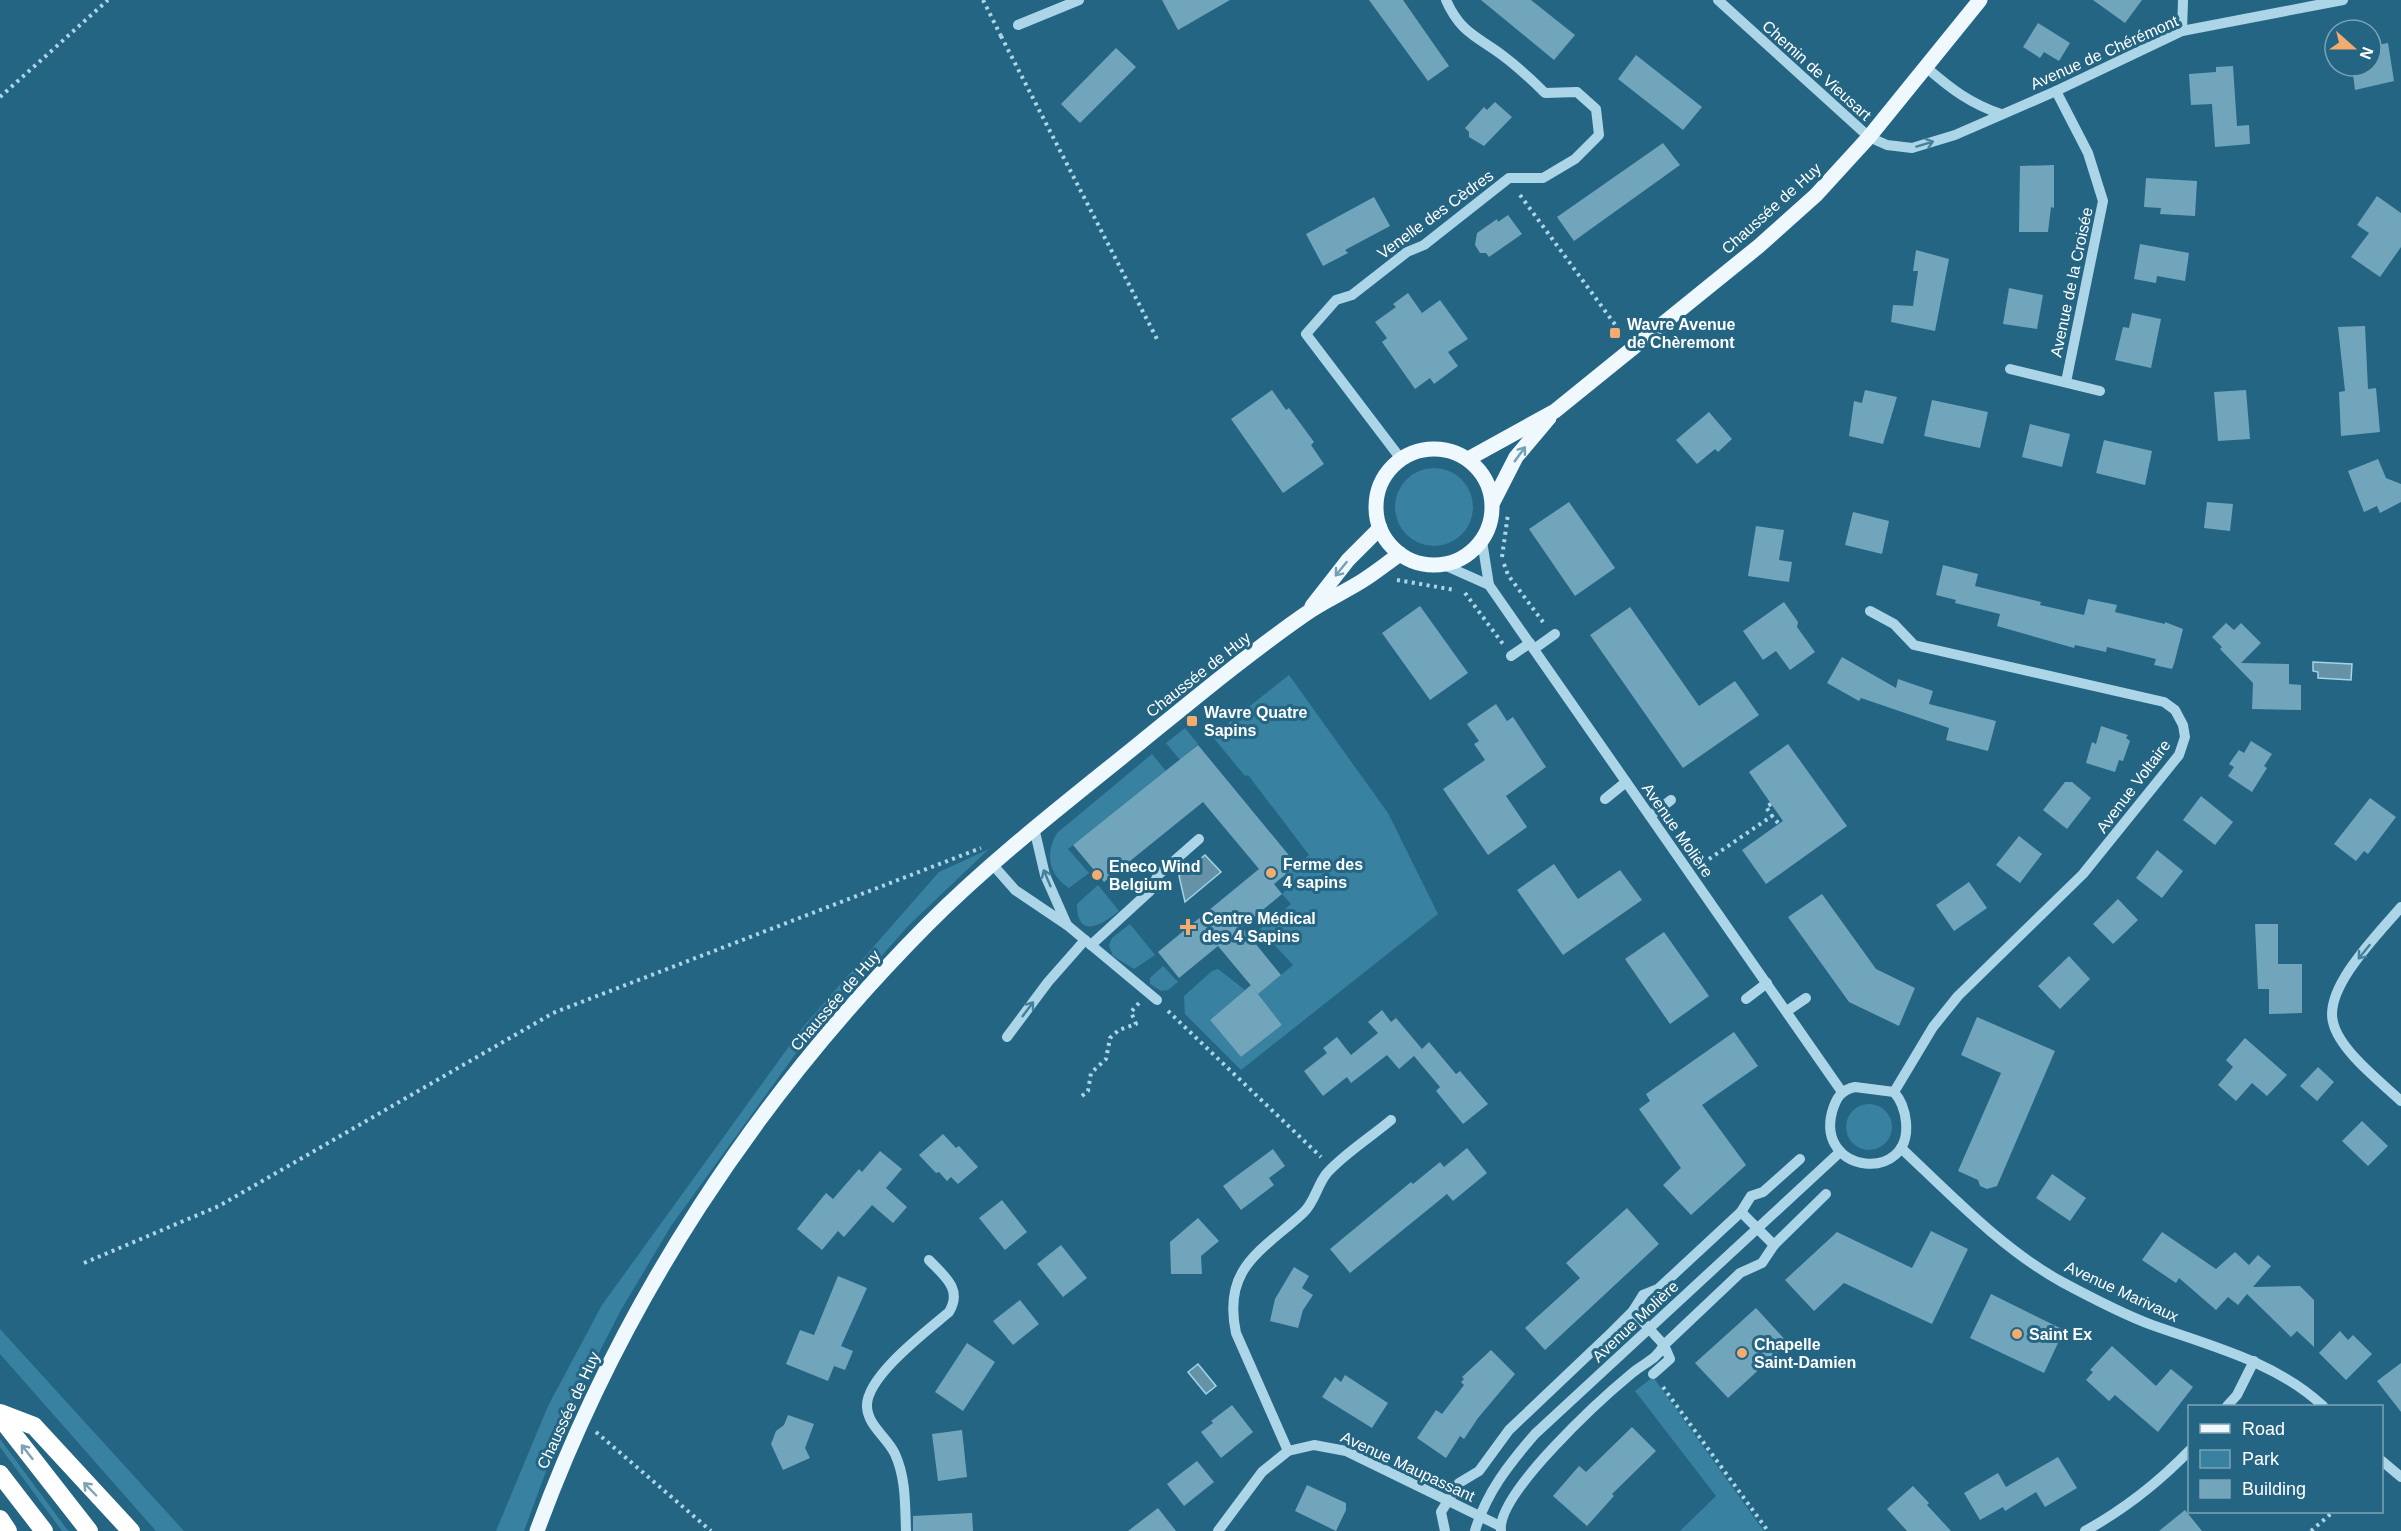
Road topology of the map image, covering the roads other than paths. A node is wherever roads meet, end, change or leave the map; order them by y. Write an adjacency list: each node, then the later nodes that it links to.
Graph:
1 (1078, 0): 7 (street)
2 (1446, 0): 17 (street, Venelle des Cèdres)
3 (1718, 0): 12 (street, Chemin de Vieusart)
4 (1980, 0): 9 (main road, Chaussée de Huy)
5 (2183, 0): 8 (street)
6 (2343, 0): 8 (street, Avenue de Chérémont)
7 (1018, 25)
8 (2182, 31): 10 (street, Avenue de Chérémont)
9 (1927, 68): 11 (street); 12 (main road, Chaussée de Huy)
10 (2056, 91): 11 (street, Avenue de Chérémont); 14 (street, Avenue de la Croisée)
11 (2001, 114): 12 (street, Avenue de Chérémont, one-way to 11)
12 (1869, 137): 16 (main road, Chaussée de Huy)
13 (2010, 369): 14 (street, Avenue de la Croisée)
14 (2066, 382): 15 (street, Avenue de la Croisée)
15 (2100, 391)
16 (1555, 411): 18 (main road, Chaussée de Huy); 19 (main road, Chaussée de Huy, one-way to 16)
17 (1401, 459): 18 (main road); 20 (main road)
18 (1468, 459): 19 (main road)
19 (1493, 502): 21 (main road)
20 (1380, 528): 22 (main road); 26 (main road, Chaussée de Huy, one-way to 26)
21 (1482, 542): 23 (main road); 24 (street, Avenue Molière)
22 (1400, 554): 23 (main road); 26 (main road, Chaussée de Huy)
23 (1444, 565): 24 (street)
24 (1489, 585): 28 (street, Avenue Molière)
25 (1869, 611): 47 (street, Avenue Voltaire)
26 (1306, 613): 34 (main road, Chaussée de Huy)
27 (1555, 634): 28 (street)
28 (1532, 646): 29 (street); 30 (street, Avenue Molière)
29 (1511, 656)
30 (1626, 782): 31 (street); 33 (street, Avenue Molière)
31 (1605, 799)
32 (1671, 800): 33 (street)
33 (1650, 816): 40 (street, Avenue Molière)
34 (1034, 828): 36 (main road, Chaussée de Huy); 38 (street, one-way to 34)
35 (1199, 839): 39 (street)
36 (993, 865): 38 (street); 79 (main road, Chaussée de Huy)
37 (2401, 907): 48 (street, one-way to 48)
38 (1067, 925): 39 (street)
39 (1088, 943): 43 (street); 45 (street, one-way to 39)
40 (1767, 983): 42 (street); 44 (street, Avenue Molière)
41 (1806, 998): 44 (street)
42 (1746, 999)
43 (1157, 1000)
44 (1787, 1011): 46 (street, Avenue Molière)
45 (1007, 1036)
46 (1842, 1092): 47 (street); 51 (street)
47 (1894, 1092): 50 (street)
48 (2401, 1101)
49 (1392, 1120): 66 (street)
50 (1901, 1148): 51 (street); 61 (street, Avenue Marivaux)
51 (1840, 1152): 55 (street, Avenue Molière)
52 (1800, 1159): 54 (street)
53 (1826, 1194): 56 (street)
54 (1741, 1212): 55 (street); 58 (street)
55 (1758, 1228): 56 (street); 59 (street, Avenue Molière)
56 (1774, 1245): 60 (street)
57 (930, 1260): 80 (street)
58 (1633, 1311): 59 (street); 71 (street)
59 (1649, 1328): 60 (street); 72 (street, Avenue Molière)
60 (1664, 1345): 62 (street); 74 (street)
61 (2254, 1361): 63 (street); 64 (street, Avenue Marivaux)
62 (1653, 1374)
63 (2229, 1405)
64 (2321, 1405)
65 (0, 1415): 77 (highway, one-way to 65); 78 (highway, one-way to 65)
66 (1288, 1451): 71 (street, Avenue Maupassant); 81 (street, Avenue Maupassant)
67 (2188, 1452): 84 (street)
68 (2383, 1462): 70 (street)
69 (0, 1474): 76 (highway)
70 (2401, 1477)
71 (1447, 1501): 72 (street, Avenue Maupassant); 82 (street)
72 (1480, 1516): 74 (street, Avenue Maupassant); 83 (street, Avenue Molière)
73 (0, 1519): 75 (highway)
74 (1500, 1529)
75 (8, 1531)
76 (44, 1531)
77 (89, 1531)
78 (131, 1531)
79 (537, 1531)
80 (906, 1531)
81 (1218, 1531)
82 (1445, 1531)
83 (1475, 1531)
84 (2085, 1531)

